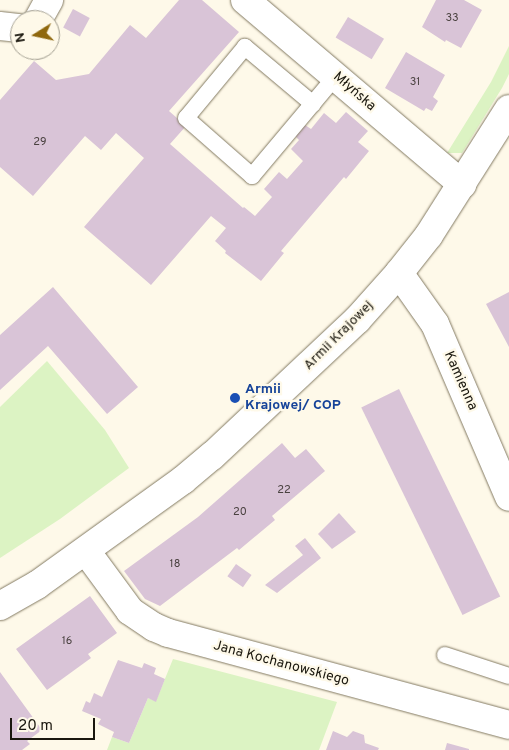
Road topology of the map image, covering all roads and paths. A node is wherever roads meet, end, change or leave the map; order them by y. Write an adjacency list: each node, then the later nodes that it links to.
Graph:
1 (245, 0): 2 (street, Młyńska)
2 (336, 76): 3 (lane); 5 (street, Młyńska)
3 (313, 104): 3 (lane)
4 (509, 109): 5 (street, Armii Krajowej)
5 (462, 184): 6 (street, Armii Krajowej)
6 (399, 273): 7 (street, Kamienna); 8 (street, Armii Krajowej)
7 (509, 497)
8 (86, 551): 9 (street, Armii Krajowej); 14 (street, Jana Kochanowskiego)
9 (37, 586): 10 (street); 11 (street, Armii Krajowej)
10 (0, 592)
11 (0, 606)
12 (445, 655): 13 (lane)
13 (509, 676)
14 (509, 725)

